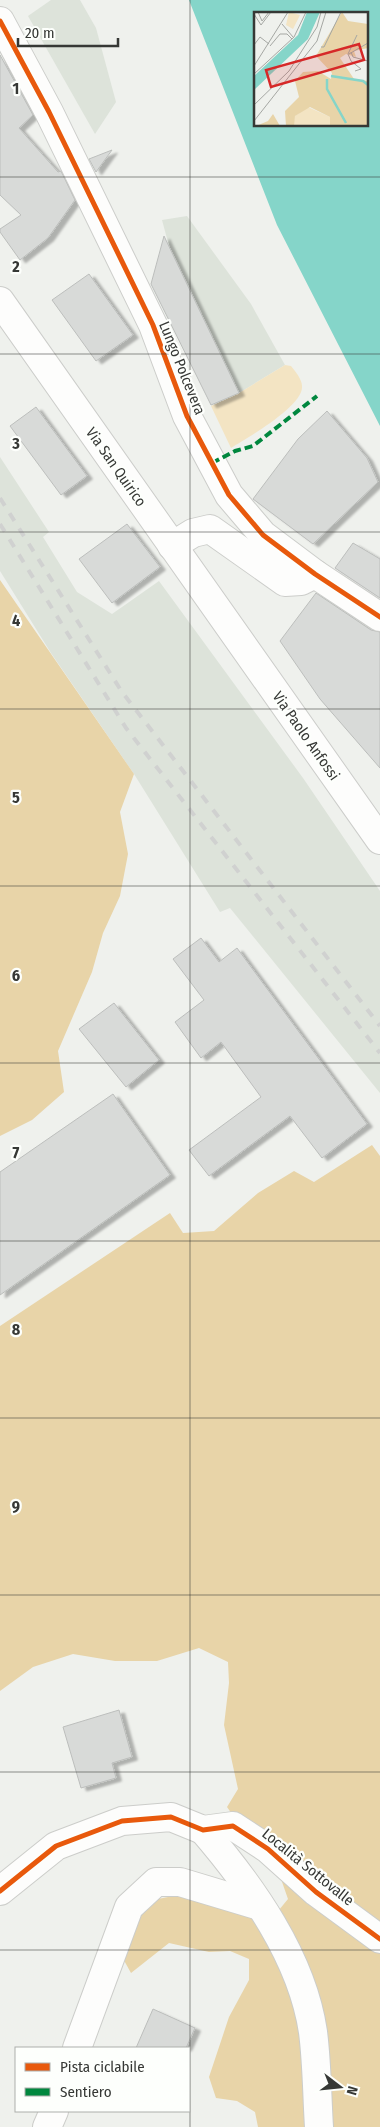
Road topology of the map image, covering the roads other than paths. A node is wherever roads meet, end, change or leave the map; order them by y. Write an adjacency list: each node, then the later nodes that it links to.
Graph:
1 (0, 20): 4 (street, Lungo Polcevera)
2 (0, 301): 3 (street, Via San Quirico)
3 (172, 546): 4 (street); 6 (street, Via San Quirico)
4 (315, 574): 5 (street, Lungo Polcevera)
5 (380, 617)
6 (232, 632): 7 (street, Via Paolo Anfossi)
7 (380, 840)
8 (203, 1830): 9 (street, Località Sottovalle); 10 (street, Località Sottovalle); 11 (street, Località Sottovalle)
9 (0, 1891)
10 (260, 1906): 12 (street); 15 (street, Località Sottovalle)
11 (380, 1939)
12 (77, 2047)
13 (54, 2112): 14 (street)
14 (48, 2127)
15 (319, 2127)

